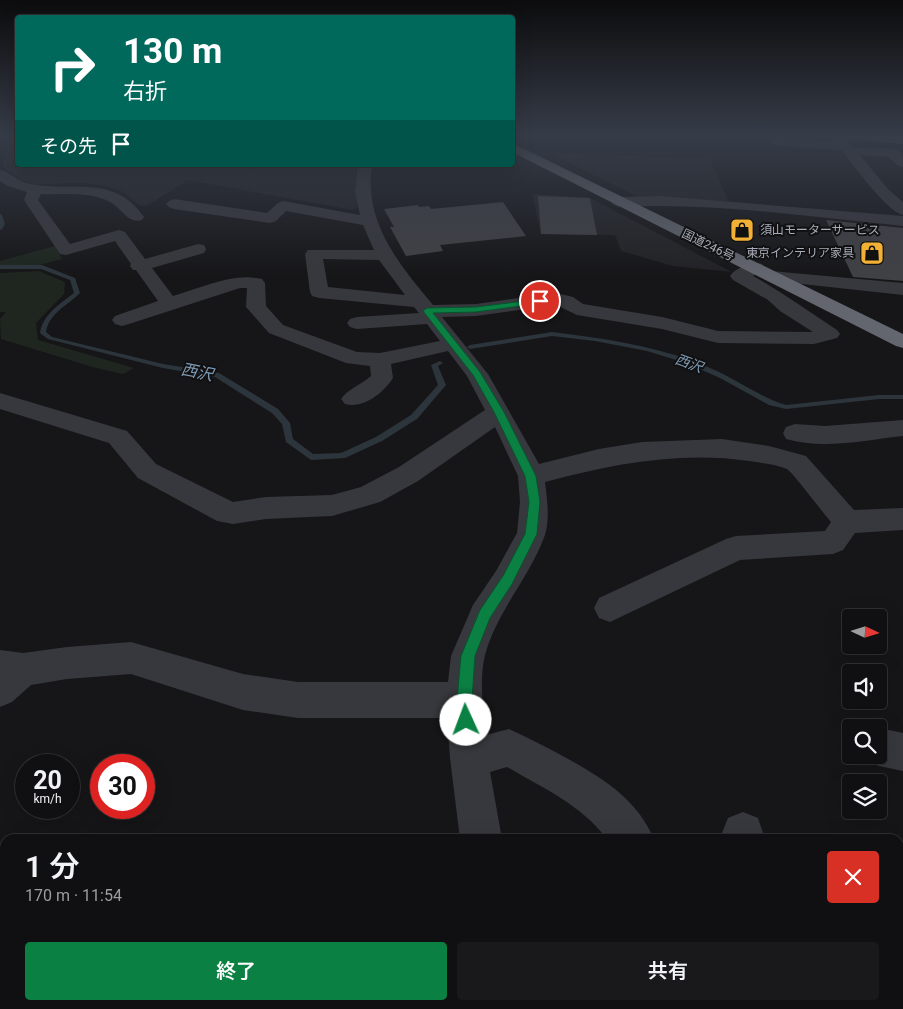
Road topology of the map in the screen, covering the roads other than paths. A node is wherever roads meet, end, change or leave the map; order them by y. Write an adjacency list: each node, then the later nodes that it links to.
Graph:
1 (11, 182): 7 (street)
2 (362, 182): 12 (street)
3 (580, 182): 8 (highway, 国道246号)
4 (876, 182): 10 (street)
5 (882, 182): 6 (street)
6 (894, 184)
7 (36, 189): 11 (street); 16 (street)
8 (619, 202): 13 (street); 17 (highway, 国道246号)
9 (174, 204): 12 (street)
10 (903, 210)
11 (136, 217)
12 (368, 221): 15 (street)
13 (903, 221)
14 (198, 249): 16 (street)
15 (384, 255): 20 (street); 20 (street)
16 (139, 266): 19 (street)
17 (763, 272): 18 (street); 20 (street); 23 (highway, 国道246号)
18 (903, 289)
19 (169, 304): 21 (street); 25 (street)
20 (426, 310): 22 (street); 24 (street)
21 (122, 320)
22 (357, 323)
23 (903, 342)
24 (453, 344): 25 (street); 28 (street)
25 (380, 360): 26 (street)
26 (353, 399)
27 (0, 401): 28 (street)
28 (499, 412): 31 (street)
29 (903, 428): 30 (street)
30 (795, 433)
31 (530, 476): 33 (street); 36 (street)
32 (903, 519): 33 (street)
33 (847, 522): 34 (street)
34 (610, 608)
35 (8, 676): 36 (street)
36 (464, 700): 39 (street)
37 (887, 749): 38 (street)
38 (903, 752)
39 (468, 758): 40 (street); 41 (street)
40 (480, 834)
41 (629, 834)

